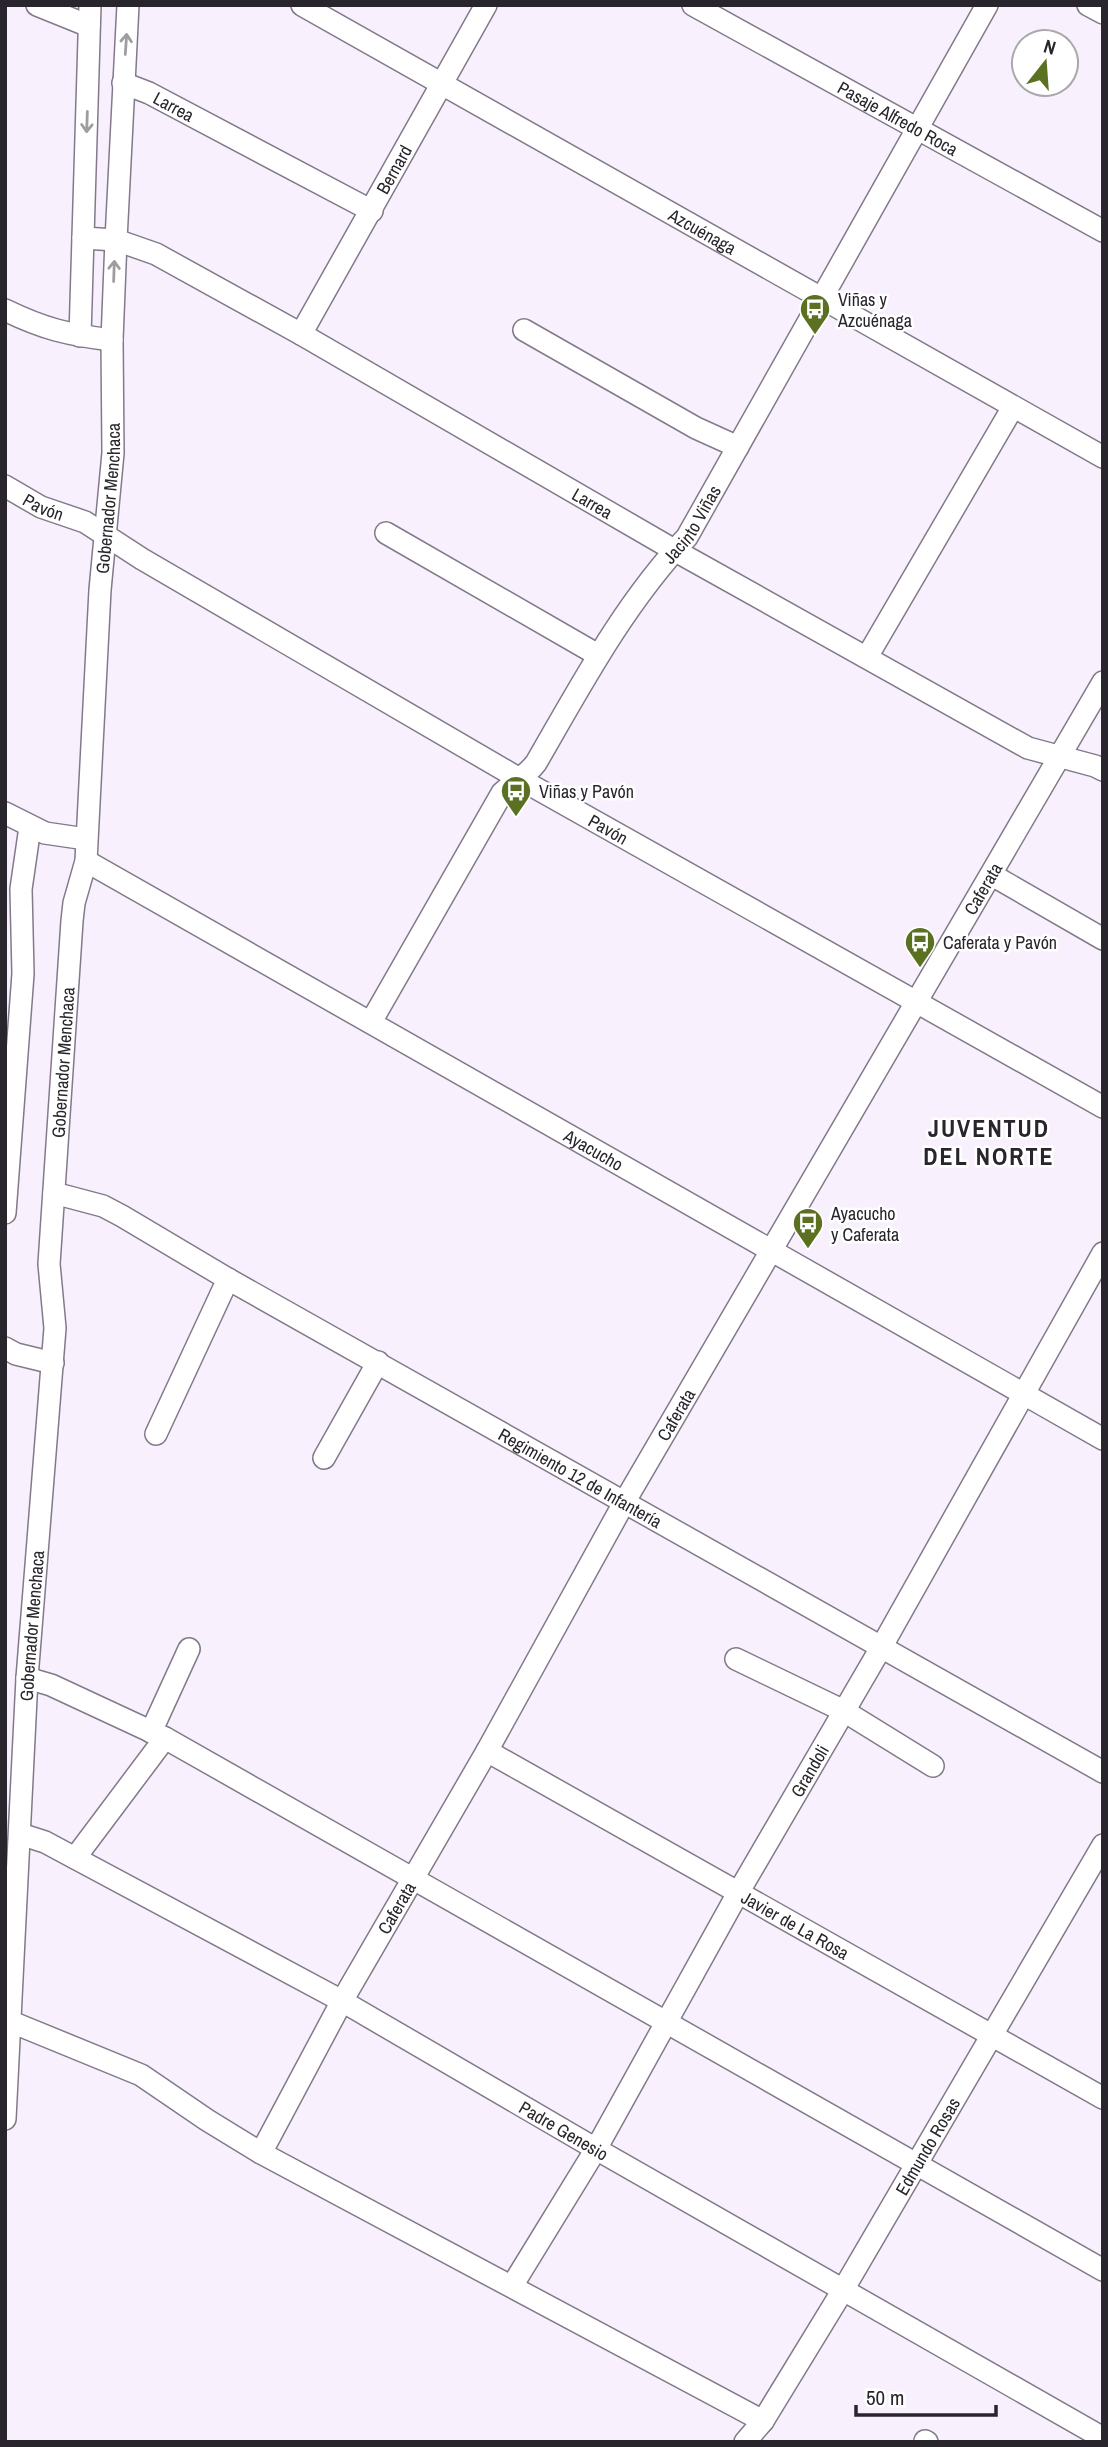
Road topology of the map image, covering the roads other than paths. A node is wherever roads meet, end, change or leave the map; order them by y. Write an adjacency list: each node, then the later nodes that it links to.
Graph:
1 (37, 5): 9 (street)
2 (128, 5): 10 (street, Gobernador Menchaca, one-way to 2)
3 (302, 5): 11 (street, Azcuénaga)
4 (486, 5): 11 (street, Bernard)
5 (693, 5): 12 (street, Pasaje Alfredo Roca)
6 (987, 5): 12 (street, Jacinto Viñas)
7 (1088, 5): 8 (street)
8 (1103, 13)
9 (90, 16): 15 (street, one-way to 15)
10 (123, 83): 13 (street, Larrea); 16 (street, Gobernador Menchaca)
11 (440, 85): 13 (street, Bernard); 17 (street, Azcuénaga)
12 (916, 128): 14 (street, Pasaje Alfredo Roca); 17 (street, Jacinto Viñas)
13 (372, 211): 20 (street, Bernard)
14 (1103, 231)
15 (83, 238): 16 (street, Larrea); 21 (street)
16 (116, 240): 20 (street, Larrea); 22 (street, Gobernador Menchaca, one-way to 16)
17 (822, 299): 23 (street, Azcuénaga); 24 (street, Jacinto Viñas)
18 (5, 310): 21 (street)
19 (524, 330): 24 (street)
20 (301, 334): 29 (street, Larrea)
21 (80, 336): 22 (street)
22 (112, 340): 28 (street, Gobernador Menchaca)
23 (1013, 407): 25 (street, Azcuénaga); 31 (street)
24 (738, 447): 29 (street, Jacinto Viñas)
25 (1103, 457)
26 (5, 486): 28 (street, Pavón)
27 (386, 533): 30 (street)
28 (105, 534): 35 (street, Pavón); 38 (street, Gobernador Menchaca)
29 (674, 550): 30 (street, Jacinto Viñas); 31 (street, Larrea)
30 (598, 655): 35 (street, Jacinto Viñas)
31 (867, 657): 33 (street, Larrea)
32 (1103, 682): 33 (street, Caferata)
33 (1061, 757): 34 (street, Larrea); 40 (street, Caferata)
34 (1103, 770)
35 (518, 778): 42 (street, Pavón); 43 (street, Jacinto Viñas)
36 (5, 813): 37 (street)
37 (30, 827): 38 (street); 46 (street)
38 (86, 839): 39 (street, Gobernador Menchaca)
39 (86, 861): 43 (street, Ayacucho); 45 (street, Gobernador Menchaca)
40 (992, 875): 41 (street); 42 (street, Caferata)
41 (1103, 939)
42 (917, 1000): 44 (street, Pavón); 47 (street, Caferata)
43 (371, 1022): 47 (street, Ayacucho)
44 (1103, 1107)
45 (54, 1194): 49 (street, Regimiento 12 de Infantería); 52 (street, Gobernador Menchaca)
46 (5, 1213)
47 (771, 1251): 53 (street, Ayacucho); 57 (street, Caferata)
48 (1100, 1264): 53 (street, Grandoli)
49 (228, 1279): 51 (street, Regimiento 12 de Infantería); 54 (street)
50 (5, 1348): 52 (street)
51 (377, 1362): 56 (street); 57 (street, Regimiento 12 de Infantería)
52 (52, 1363): 61 (street, Gobernador Menchaca)
53 (1024, 1395): 55 (street, Ayacucho); 58 (street, Grandoli)
54 (156, 1434)
55 (1103, 1439)
56 (324, 1458)
57 (625, 1502): 58 (street, Regimiento 12 de Infantería); 64 (street, Caferata)
58 (882, 1646): 62 (street, Grandoli); 66 (street, Regimiento 12 de Infantería)
59 (189, 1649): 63 (street)
60 (737, 1658): 62 (street)
61 (27, 1678): 63 (street); 67 (street, Gobernador Menchaca)
62 (844, 1712): 65 (street); 71 (street, Grandoli)
63 (158, 1735): 69 (street); 70 (street)
64 (488, 1751): 70 (street, Caferata); 71 (street, Javier de La Rosa)
65 (933, 1766)
66 (1103, 1772)
67 (20, 1834): 69 (street, Padre Genesio); 73 (street, Gobernador Menchaca)
68 (1103, 1845): 75 (street, Edmundo Rosas)
69 (75, 1858): 72 (street, Padre Genesio)
70 (413, 1879): 72 (street, Caferata); 74 (street)
71 (738, 1893): 74 (street, Grandoli); 75 (street, Javier de La Rosa)
72 (342, 2001): 78 (street, Padre Genesio); 79 (street, Caferata)
73 (9, 2021): 77 (street, Gobernador Menchaca); 79 (street)
74 (666, 2021): 78 (street, Grandoli); 80 (street)
75 (992, 2035): 76 (street, Javier de La Rosa); 80 (street, Edmundo Rosas)
76 (1103, 2098)
77 (5, 2119)
78 (596, 2149): 82 (street, Grandoli); 83 (street, Padre Genesio)
79 (261, 2152): 82 (street)
80 (918, 2164): 81 (street); 83 (street, Edmundo Rosas)
81 (1103, 2270)
82 (512, 2286): 84 (street)
83 (843, 2290): 84 (street, Edmundo Rosas); 85 (street, Padre Genesio)
84 (763, 2421): 86 (street, Edmundo Rosas)
85 (1102, 2439)
86 (746, 2442)

